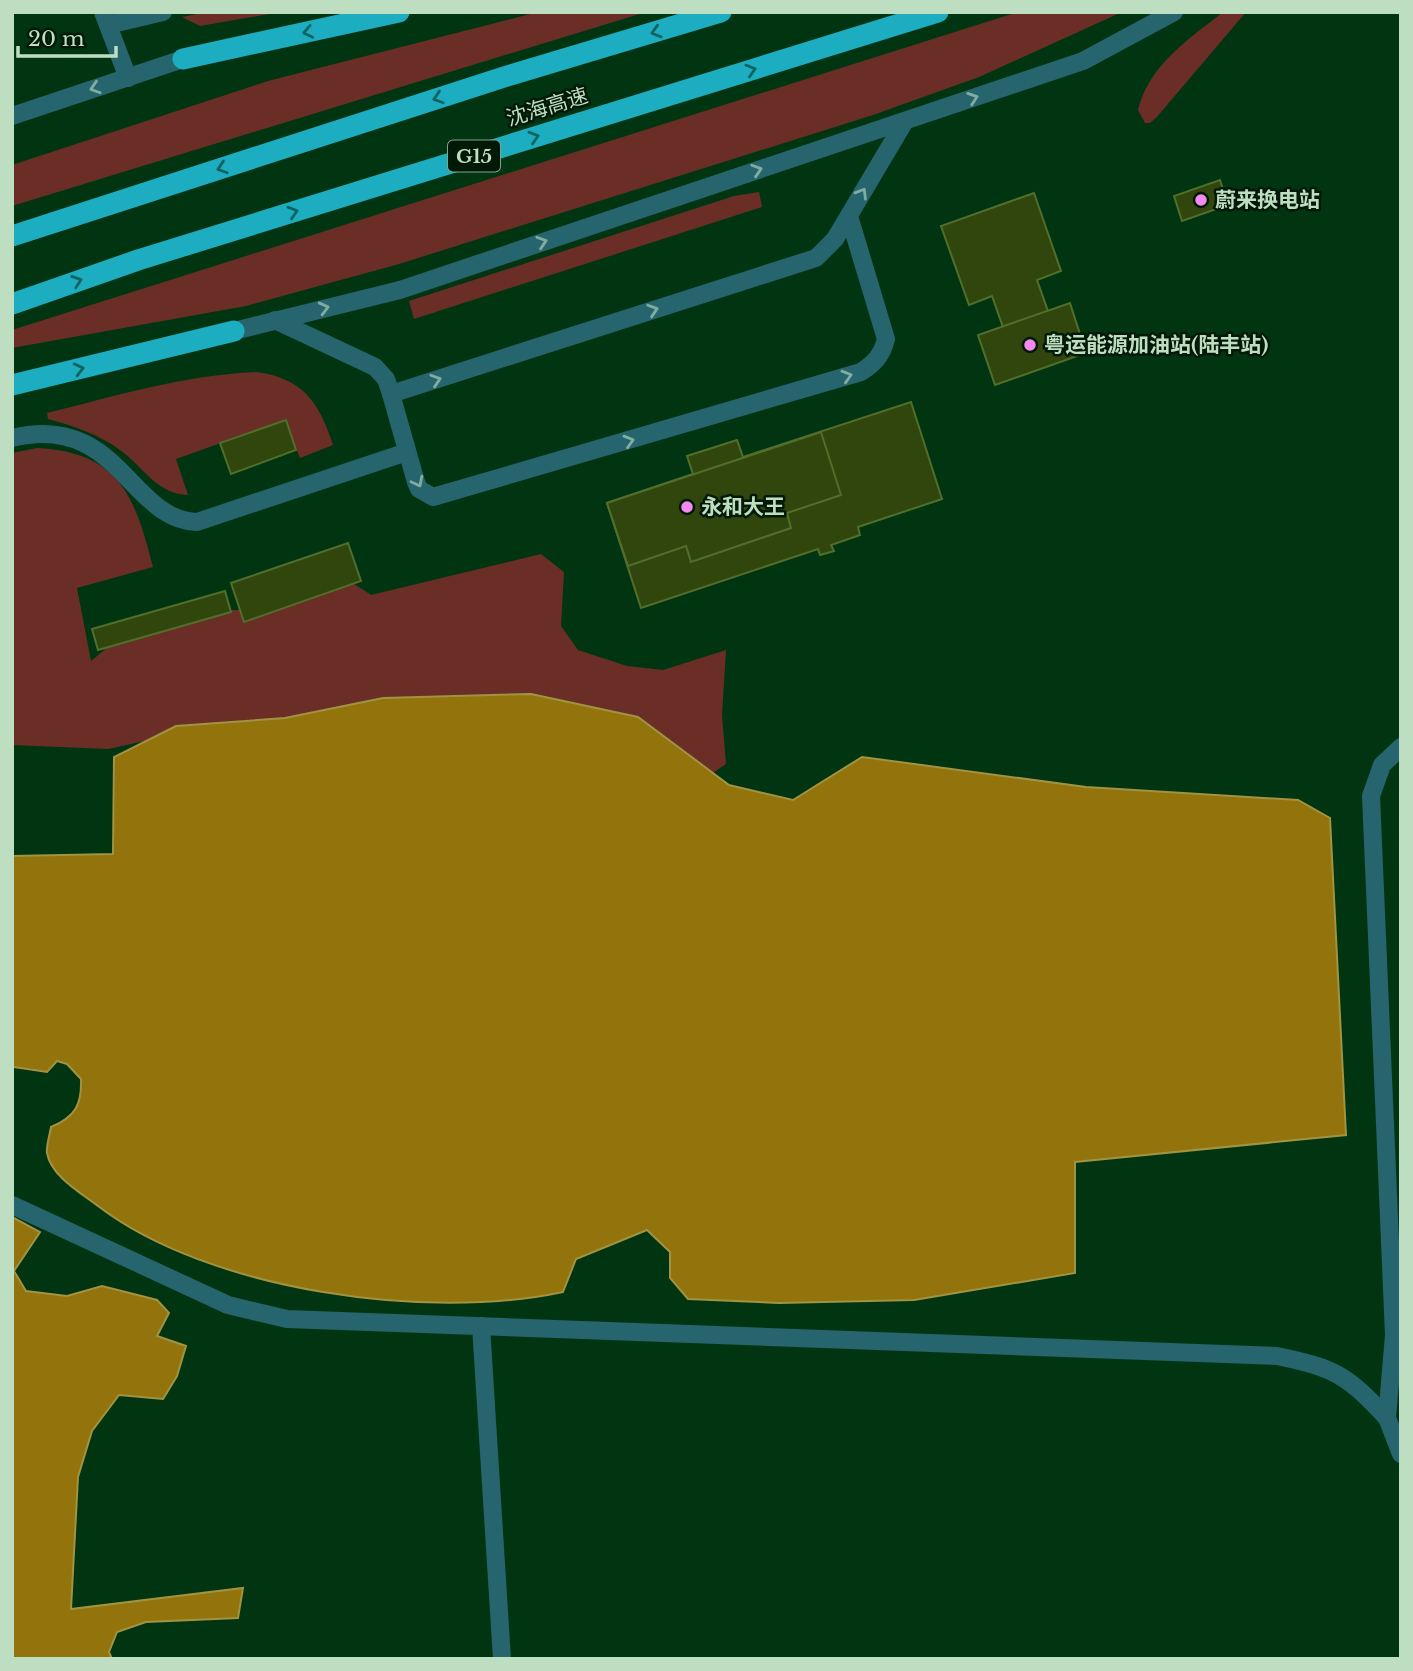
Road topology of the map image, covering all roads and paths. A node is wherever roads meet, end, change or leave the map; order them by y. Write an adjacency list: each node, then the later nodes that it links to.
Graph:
1 (163, 12): 6 (street)
2 (399, 12): 7 (highway, one-way to 7)
3 (721, 12): 12 (highway, 沈海高速, one-way to 12)
4 (938, 12): 13 (highway, 沈海高速 / G15, one-way to 4)
5 (1174, 12): 10 (street, one-way to 5)
6 (105, 18): 8 (street)
7 (183, 59): 8 (street)
8 (128, 78): 9 (street, one-way to 9)
9 (12, 116)
10 (905, 121): 11 (street, one-way to 10); 14 (street, one-way to 10)
11 (849, 216): 17 (street, one-way to 11); 19 (street, one-way to 11)
12 (12, 236)
13 (12, 304)
14 (275, 320): 15 (street); 17 (street)
15 (234, 331): 16 (highway, one-way to 15)
16 (12, 385)
17 (391, 394): 19 (street)
18 (12, 438): 19 (street)
19 (407, 452)
20 (1401, 747): 23 (street)
21 (12, 1205): 22 (street)
22 (481, 1326): 23 (street); 25 (street)
23 (1387, 1418): 24 (street)
24 (1401, 1454)
25 (502, 1659)

